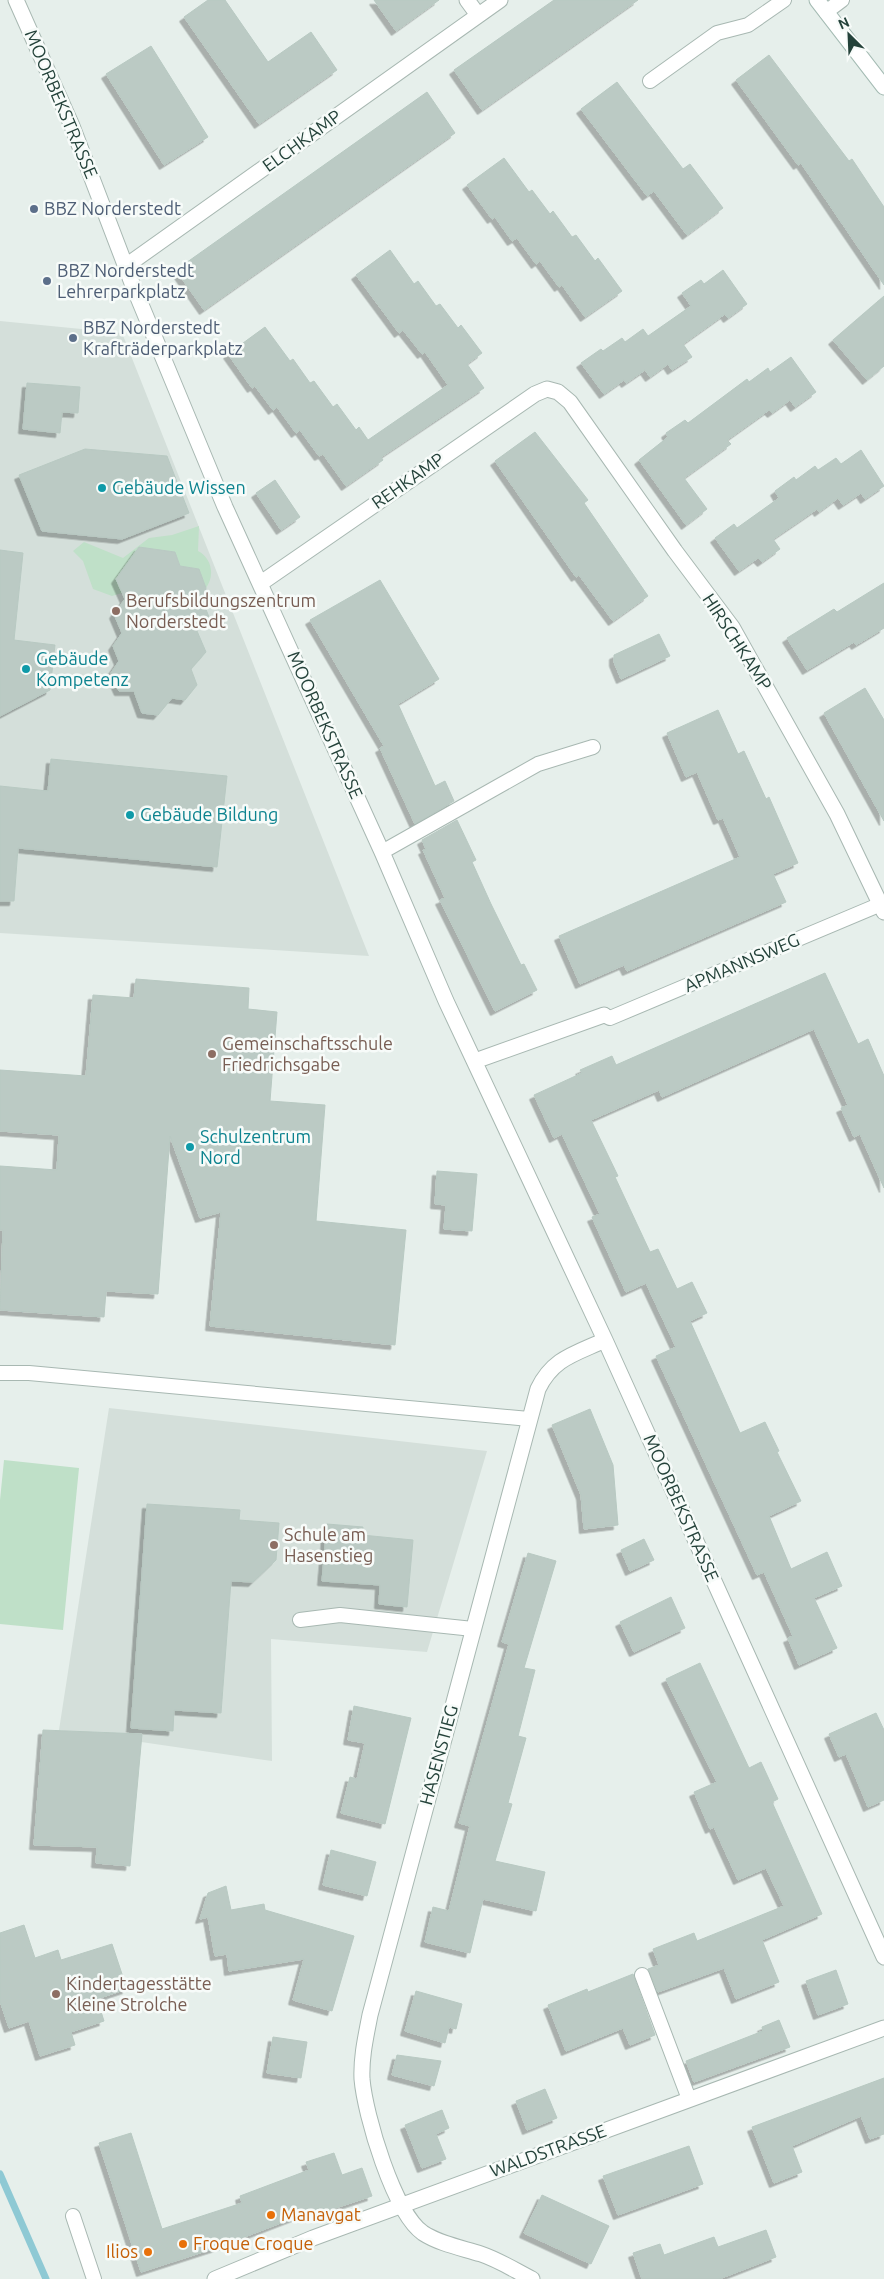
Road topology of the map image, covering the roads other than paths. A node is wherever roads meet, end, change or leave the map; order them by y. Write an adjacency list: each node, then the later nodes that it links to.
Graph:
1 (16, 0): 11 (street, MOORBEKSTRASSE)
2 (467, 0): 8 (street)
3 (500, 0): 8 (street, ELCHKAMP)
4 (784, 0): 9 (lane)
5 (817, 0): 7 (street)
6 (842, 0): 7 (lane)
7 (826, 12): 10 (street)
8 (478, 15): 11 (street, ELCHKAMP)
9 (650, 81)
10 (884, 87)
11 (126, 266): 13 (street, MOORBEKSTRASSE)
12 (558, 392): 13 (street, REHKAMP); 16 (street, HIRSCHKAMP)
13 (261, 583): 15 (street, MOORBEKSTRASSE)
14 (593, 747): 15 (lane)
15 (382, 852): 18 (street, MOORBEKSTRASSE)
16 (882, 908): 17 (lane, APMANNSWEG)
17 (604, 1015): 18 (street)
18 (475, 1061): 19 (street, MOORBEKSTRASSE)
19 (605, 1340): 21 (street, HASENSTIEG); 24 (street, MOORBEKSTRASSE)
20 (0, 1373): 21 (lane)
21 (529, 1419): 23 (street, HASENSTIEG)
22 (300, 1620): 23 (lane)
23 (473, 1629): 28 (street, HASENSTIEG)
24 (884, 1956)
25 (642, 1975): 27 (lane)
26 (884, 2028): 27 (street, WALDSTRASSE)
27 (689, 2099): 28 (street, WALDSTRASSE)
28 (400, 2205): 31 (street, WALDSTRASSE); 32 (street, HASENSTIEG)
29 (73, 2216): 30 (lane)
30 (94, 2279)
31 (215, 2279)
32 (532, 2279)

